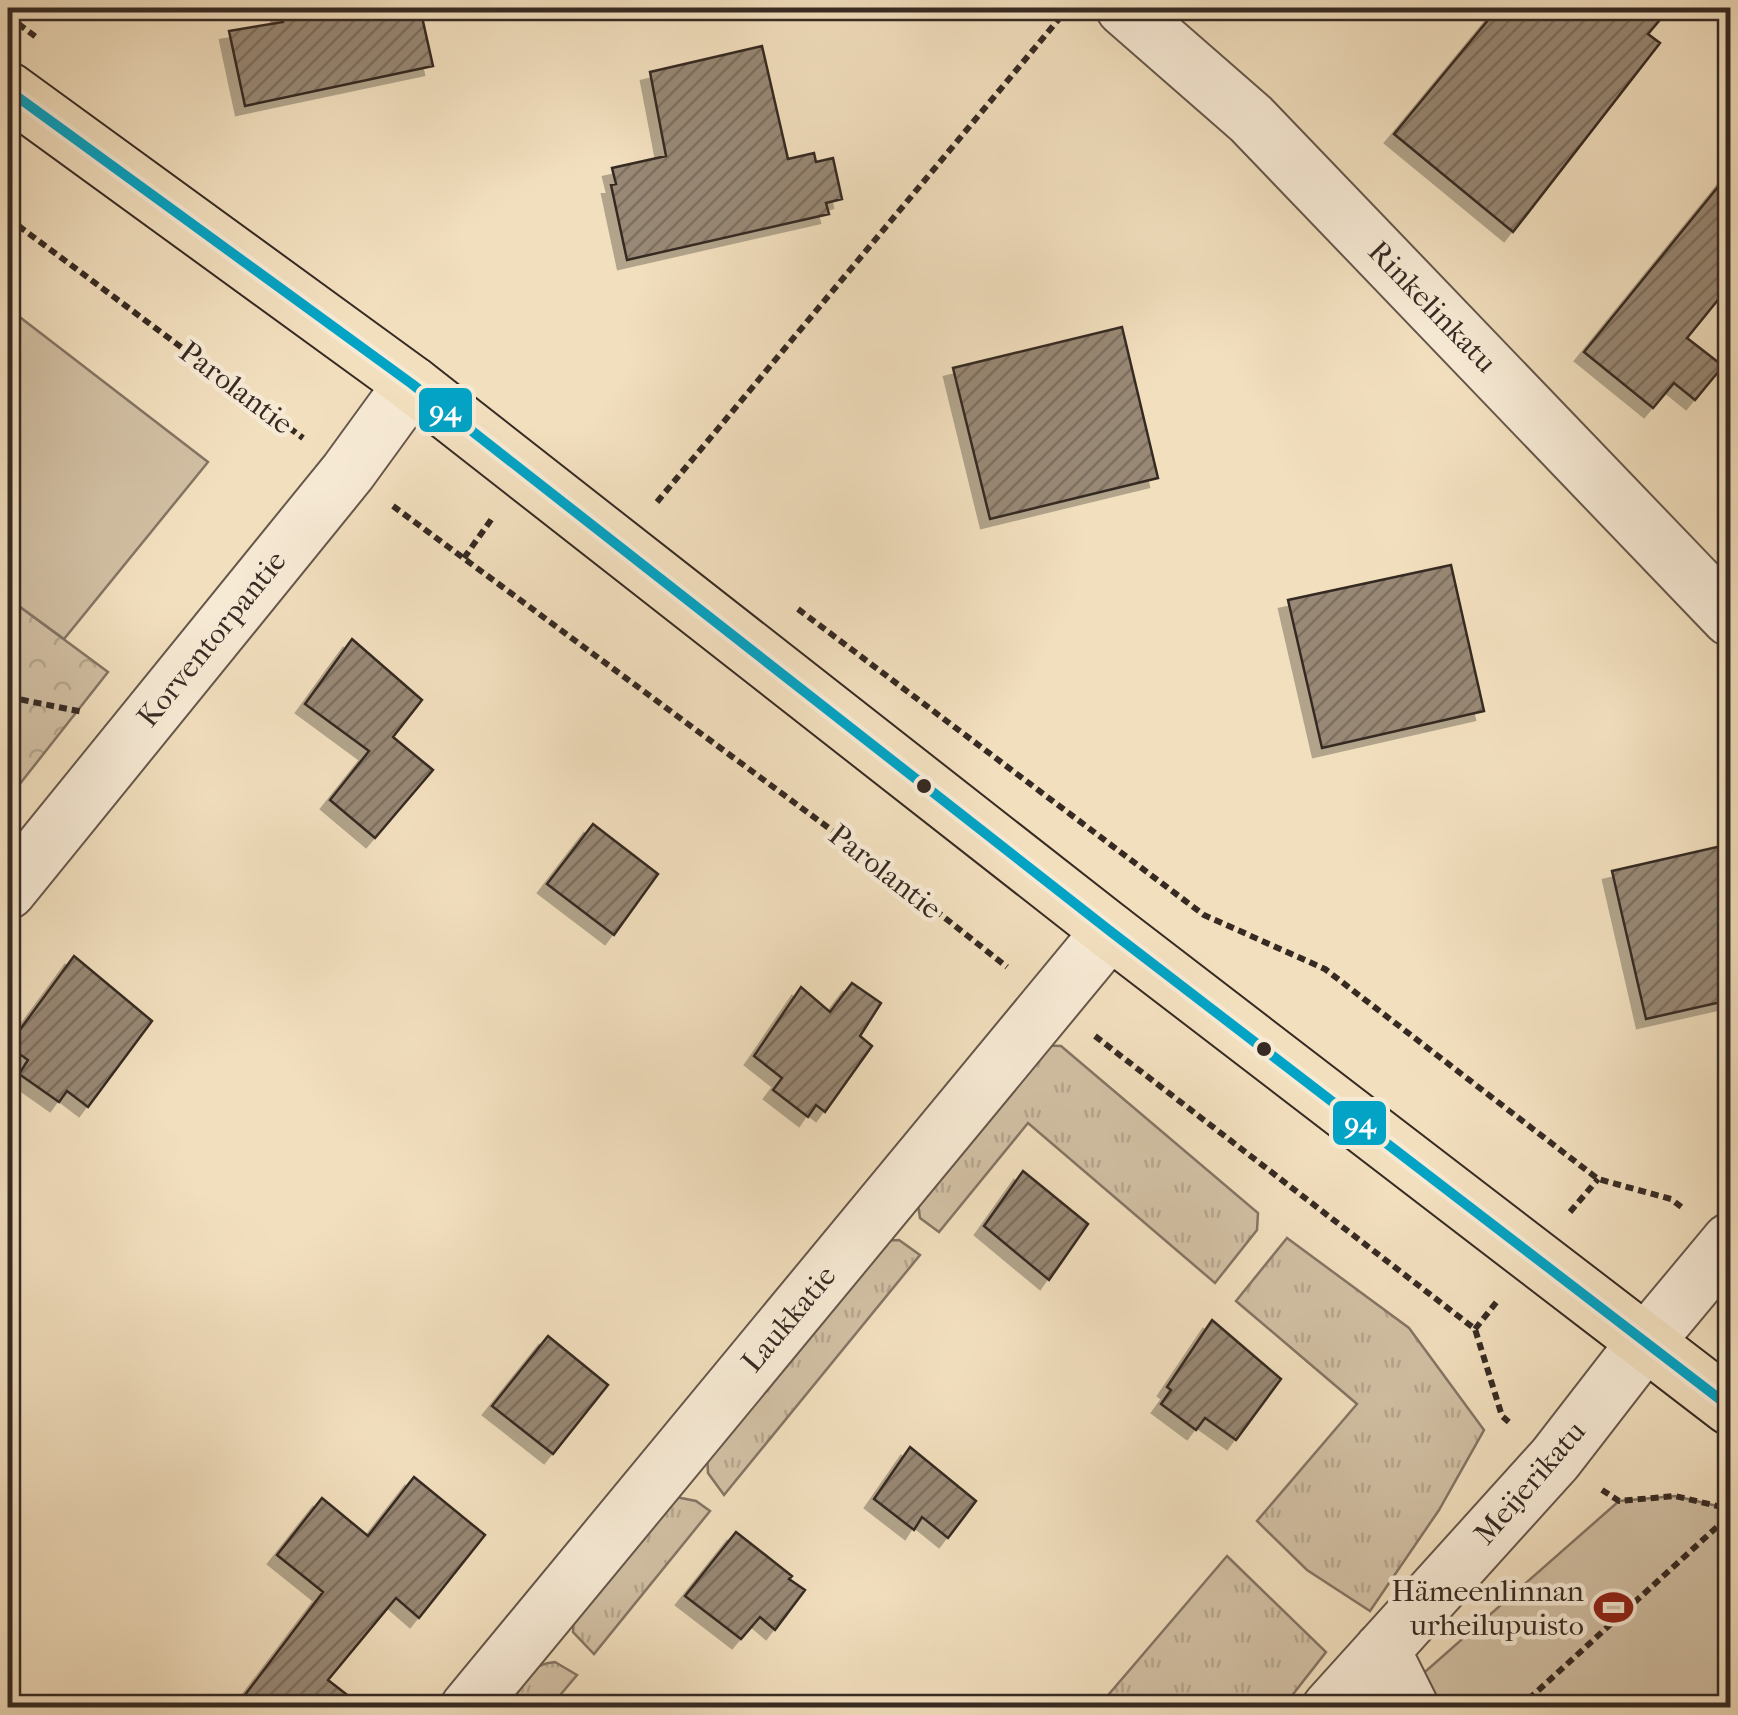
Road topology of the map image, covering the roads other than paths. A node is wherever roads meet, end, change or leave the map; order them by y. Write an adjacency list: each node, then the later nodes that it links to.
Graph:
1 (1124, 8): 4 (street, Rinkelinkatu)
2 (8, 90): 3 (main road)
3 (412, 384): 5 (street, Korventorpantie); 6 (main road)
4 (1730, 618)
5 (8, 891)
6 (1110, 931): 8 (main road); 11 (street, Laukkatie)
7 (1730, 1241): 8 (street, Meijerikatu)
8 (1644, 1344): 9 (main road); 10 (street, Meijerikatu)
9 (1730, 1407)
10 (1382, 1650): 12 (street, Meijerikatu); 13 (street)
11 (468, 1708)
12 (1330, 1708)
13 (1412, 1708)

